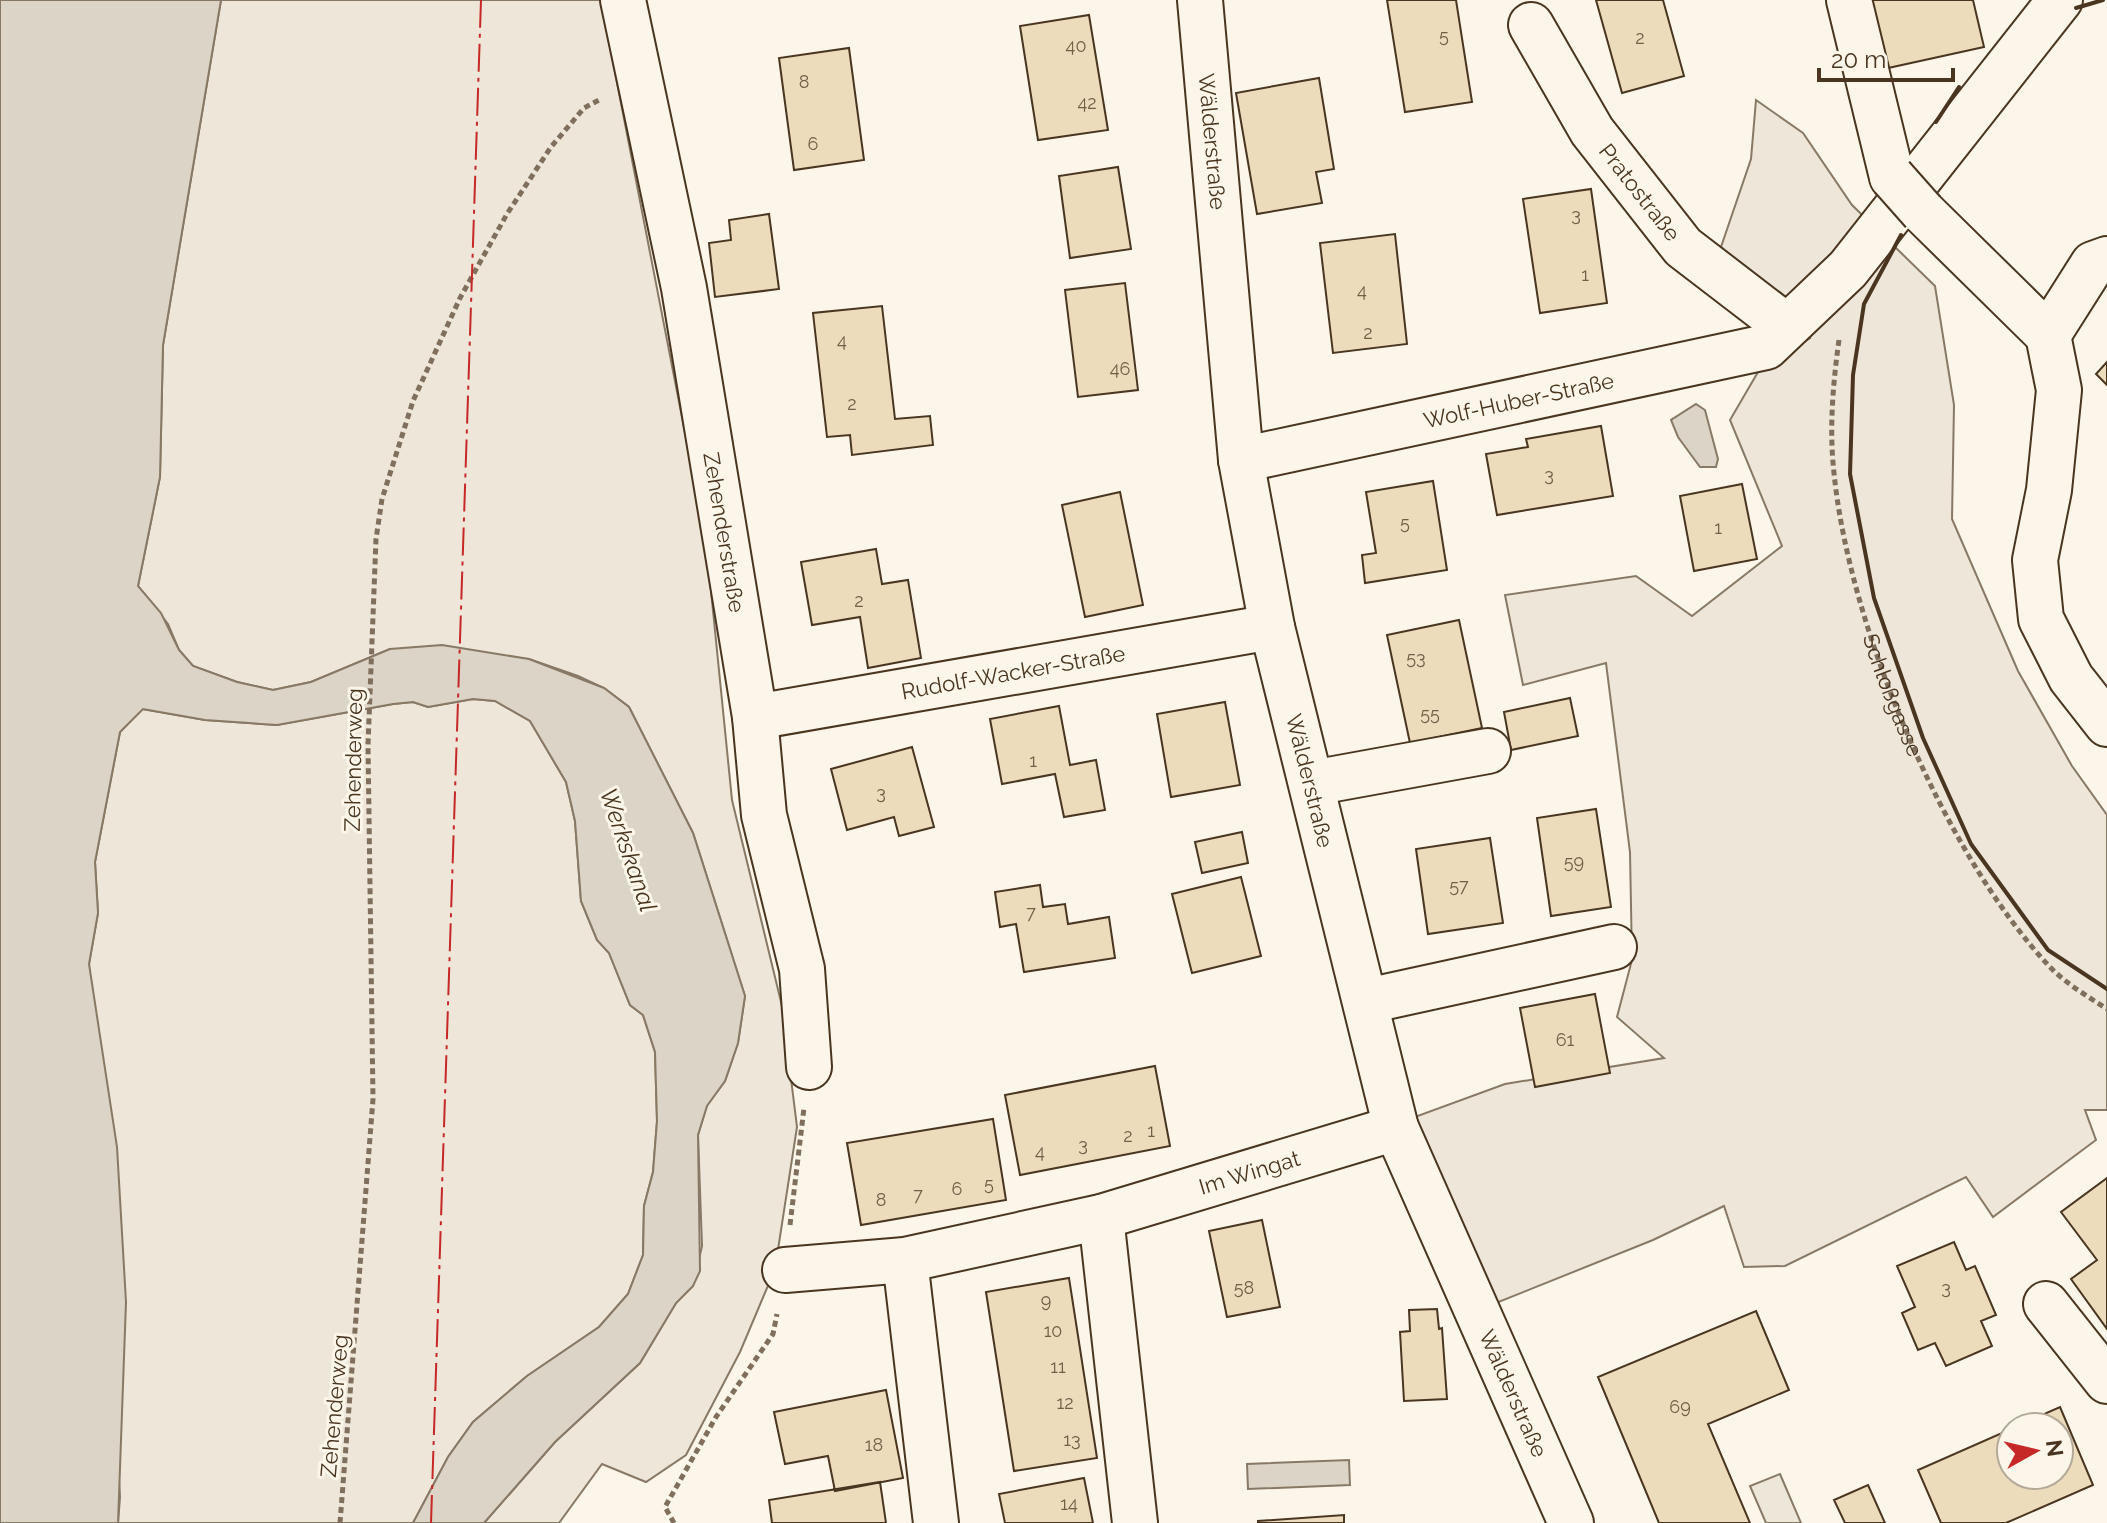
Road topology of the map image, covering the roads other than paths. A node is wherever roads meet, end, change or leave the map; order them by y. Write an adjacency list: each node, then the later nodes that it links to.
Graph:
1 (623, 0): 11 (street, Zehenderstraße)
2 (1200, 0): 9 (street, Wälderstraße)
3 (1849, 0): 8 (street, bridge)
4 (2060, 0): 7 (street)
5 (1531, 25): 7 (street, Pratostraße)
6 (2107, 259): 8 (street)
7 (1786, 326): 9 (street, Wolf-Huber-Straße)
8 (2048, 335): 12 (street)
9 (1241, 460): 10 (street, Wälderstraße)
10 (1272, 627): 11 (street, Rudolf-Wacker-Straße); 14 (street, Wälderstraße)
11 (755, 717): 17 (street, Zehenderstraße)
12 (2107, 724)
13 (1488, 751): 14 (street)
14 (1312, 783): 16 (street, Wälderstraße)
15 (1614, 947): 16 (street)
16 (1367, 1001): 18 (street, Wälderstraße)
17 (809, 1067)
18 (1396, 1128): 19 (street, Im Wingat); 26 (street, Wälderstraße)
19 (1101, 1217): 20 (street, Im Wingat); 25 (street)
20 (905, 1260): 21 (street, Im Wingat); 24 (street)
21 (785, 1270)
22 (2046, 1304): 23 (street)
23 (2107, 1381)
24 (936, 1523)
25 (1135, 1523)
26 (1571, 1523)

